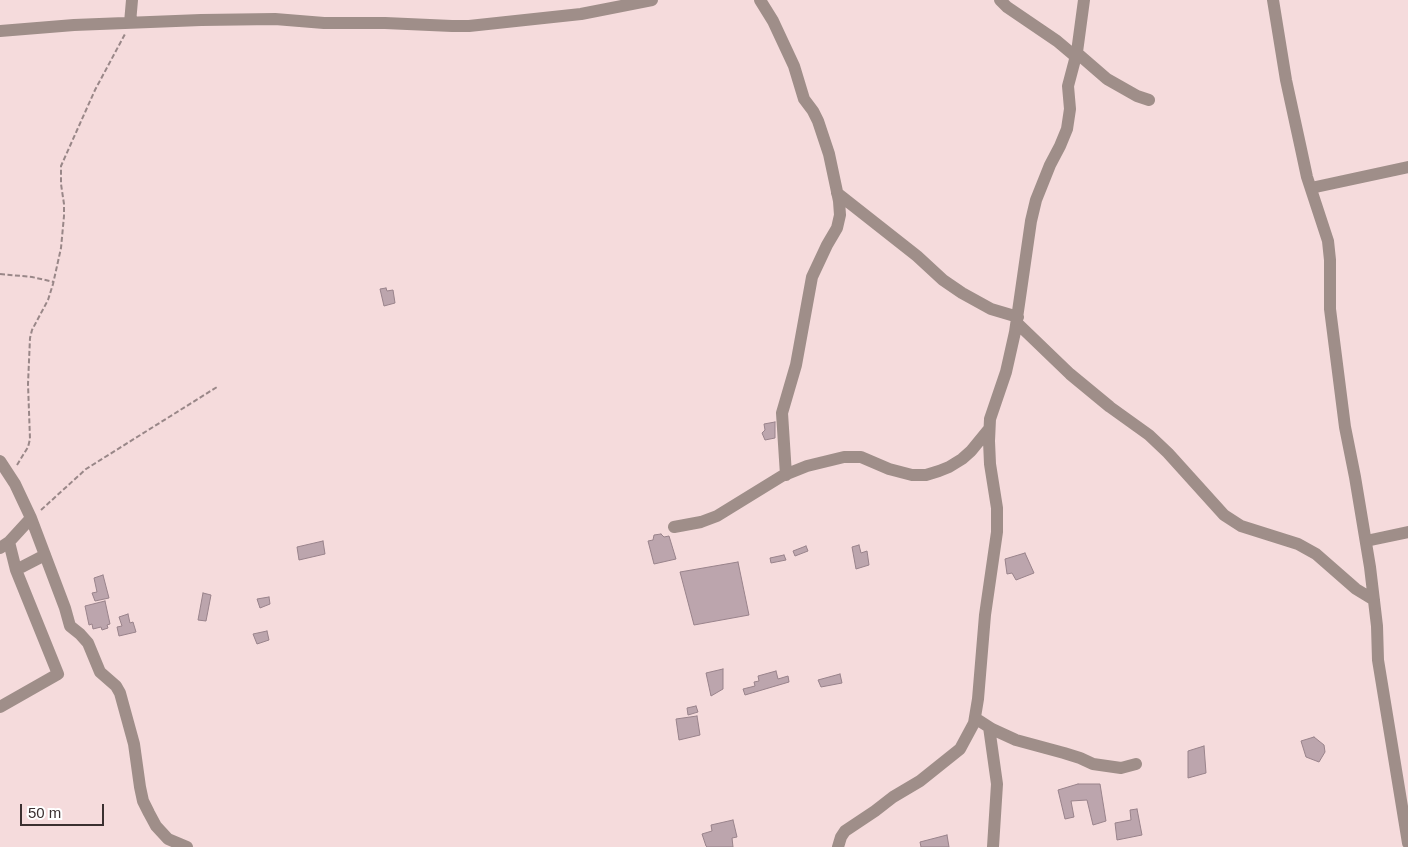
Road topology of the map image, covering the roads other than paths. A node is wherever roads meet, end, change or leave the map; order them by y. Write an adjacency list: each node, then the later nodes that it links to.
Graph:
1 (132, 0): 7 (street)
2 (652, 0): 7 (street)
3 (760, 0): 13 (street)
4 (1000, 0): 9 (street)
5 (1084, 0): 9 (street)
6 (1273, 0): 12 (street)
7 (130, 23): 8 (street)
8 (0, 31)
9 (1076, 55): 10 (street); 14 (street)
10 (1149, 100)
11 (1408, 167): 12 (street)
12 (1311, 188): 21 (street)
13 (837, 193): 14 (street); 17 (street)
14 (1017, 320): 15 (street); 25 (street)
15 (989, 429): 17 (street); 27 (street)
16 (0, 461): 18 (street)
17 (786, 475): 19 (street)
18 (32, 518): 22 (street); 23 (street)
19 (674, 527)
20 (1408, 532): 21 (street)
21 (1366, 541): 25 (street)
22 (4, 545): 24 (street)
23 (45, 555): 24 (street); 31 (street)
24 (16, 570): 26 (street)
25 (1374, 600): 30 (street)
26 (0, 707)
27 (975, 718): 28 (street); 32 (street)
28 (989, 727): 29 (street); 33 (street)
29 (1136, 764)
30 (1408, 843)
31 (187, 847)
32 (838, 847)
33 (993, 847)

